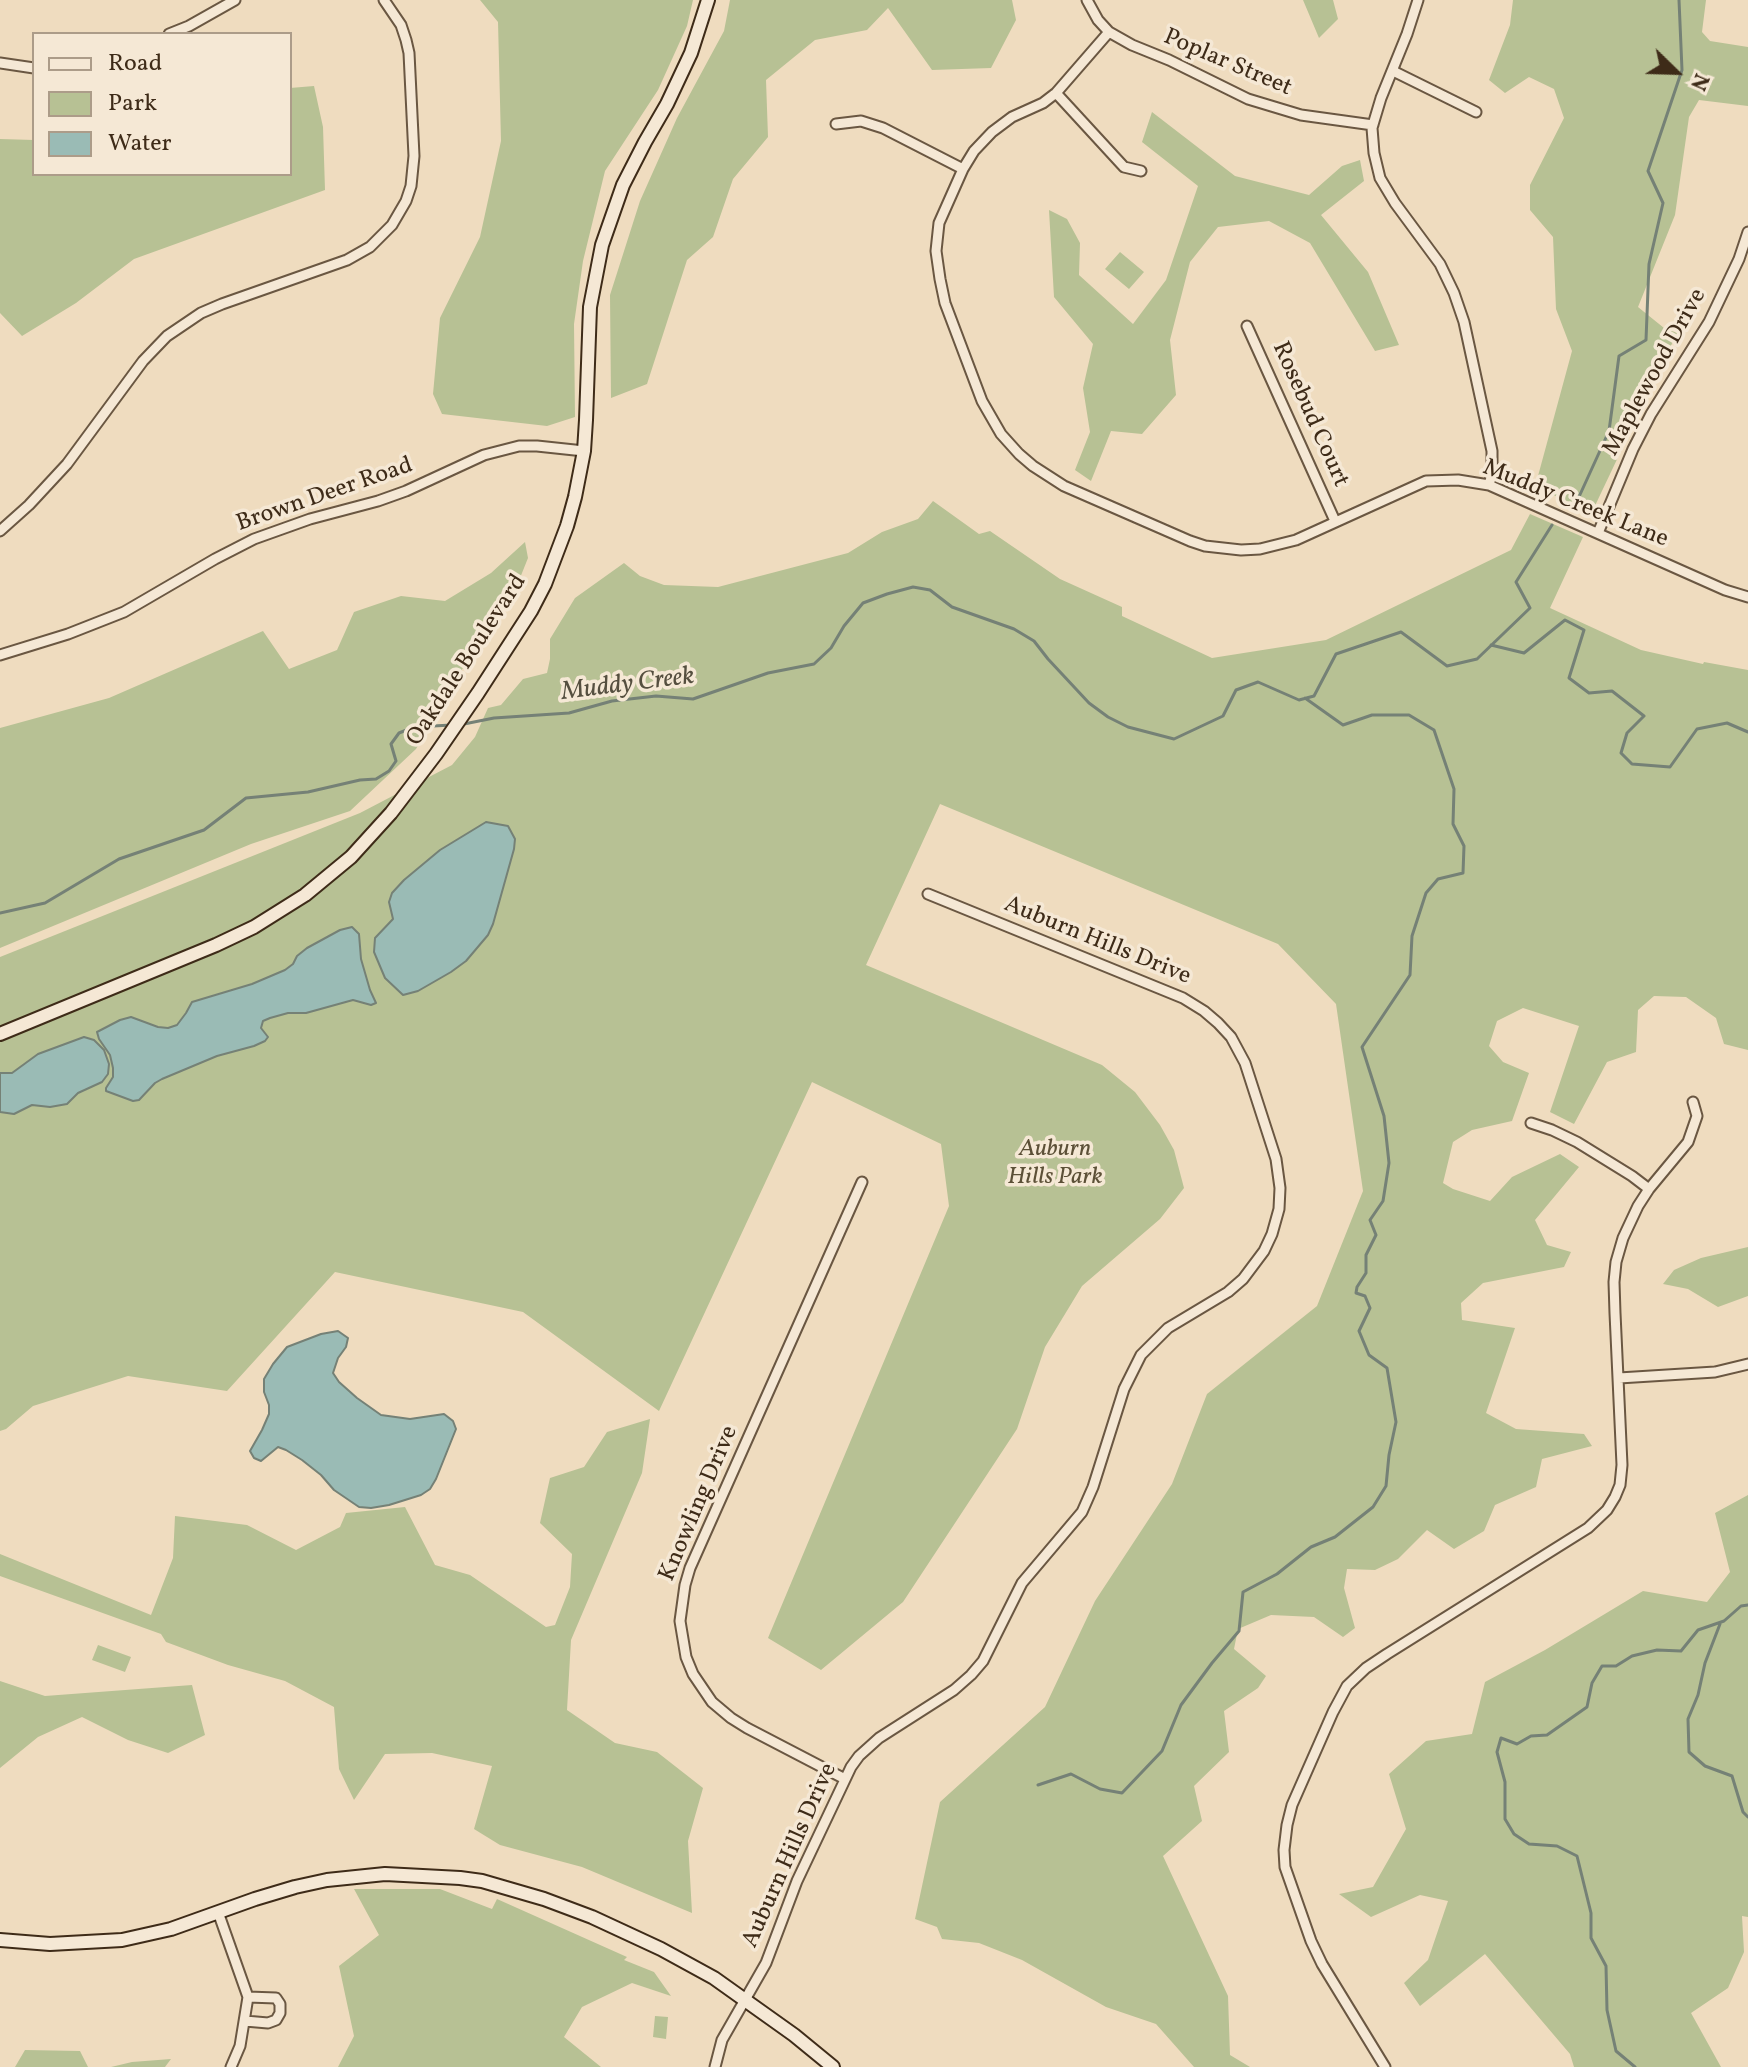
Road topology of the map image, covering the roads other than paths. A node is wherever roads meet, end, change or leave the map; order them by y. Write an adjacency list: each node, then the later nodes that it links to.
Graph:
1 (235, 0): 6 (street)
2 (384, 0): 22 (street)
3 (708, 0): 19 (main road, Oakdale Boulevard)
4 (1087, 0): 7 (street, Poplar Street)
5 (1418, 0): 10 (street)
6 (174, 32)
7 (1109, 32): 11 (street, Muddy Creek Lane); 14 (street, Poplar Street)
8 (0, 63): 9 (street)
9 (32, 68)
10 (1393, 71): 12 (street); 14 (street)
11 (1056, 93): 15 (street, Muddy Creek Lane); 16 (street)
12 (1476, 112)
13 (836, 124): 15 (street)
14 (1373, 125): 20 (street)
15 (963, 169): 21 (street, Muddy Creek Lane)
16 (1141, 171)
17 (1748, 232): 23 (street, Maplewood Drive)
18 (1247, 326): 21 (street, Rosebud Court)
19 (584, 451): 25 (street, Brown Deer Road); 27 (main road, Oakdale Boulevard)
20 (1489, 485): 21 (street, Muddy Creek Lane); 23 (street, Muddy Creek Lane)
21 (1335, 521)
22 (0, 531)
23 (1598, 533): 24 (street, Muddy Creek Lane)
24 (1748, 597)
25 (0, 655)
26 (928, 894): 34 (street, Auburn Hills Drive)
27 (0, 1034)
28 (1693, 1102): 31 (street)
29 (1531, 1123): 31 (street)
30 (862, 1182): 34 (street, Knowling Drive)
31 (1649, 1189): 33 (street)
32 (1748, 1364): 33 (street)
33 (1619, 1378): 43 (street)
34 (845, 1779): 38 (street, Auburn Hills Drive)
35 (218, 1912): 36 (main road); 37 (street); 38 (main road)
36 (0, 1940)
37 (248, 1997): 39 (street); 39 (street)
38 (746, 2000): 41 (street, Auburn Hills Drive); 42 (main road)
39 (245, 2021): 40 (street)
40 (231, 2067)
41 (715, 2067)
42 (833, 2067)
43 (1385, 2067)

